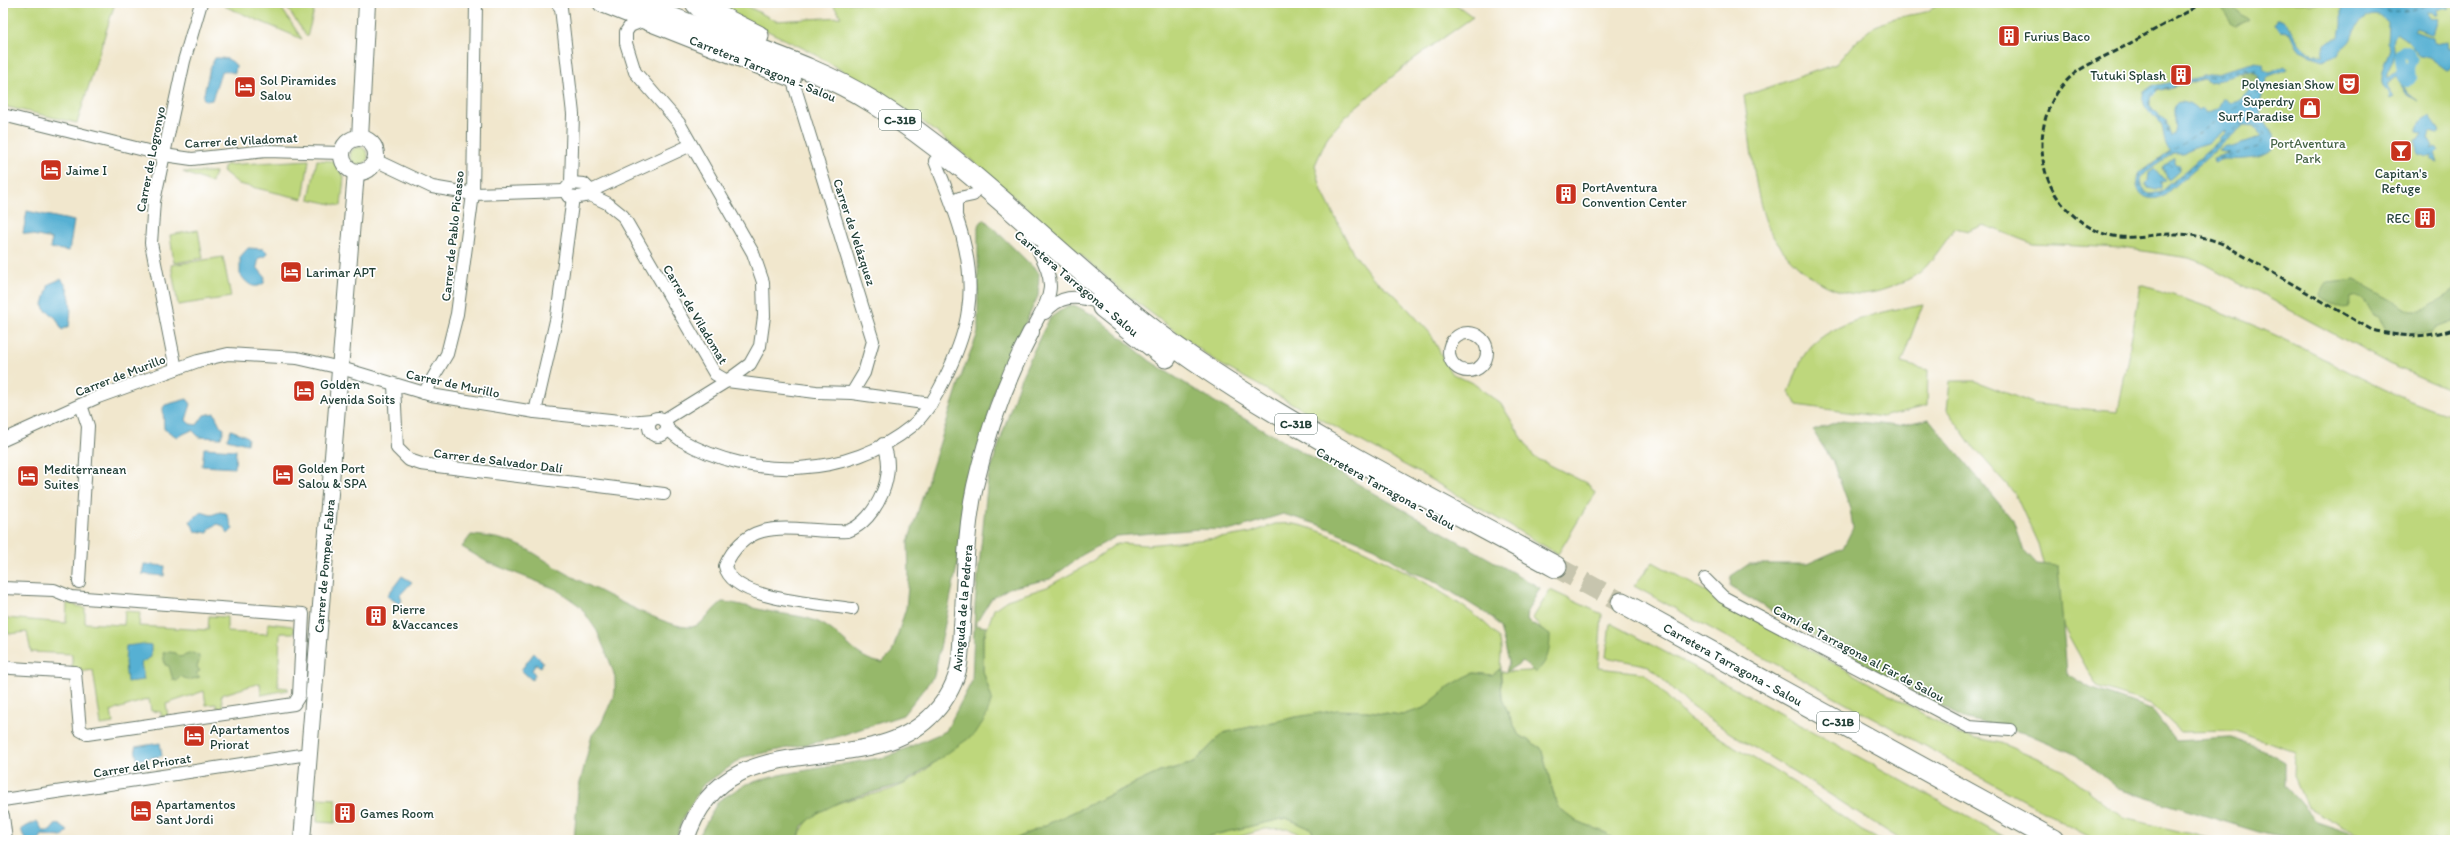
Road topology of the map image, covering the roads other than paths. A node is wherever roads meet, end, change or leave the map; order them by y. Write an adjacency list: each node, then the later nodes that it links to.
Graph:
1 (201, 3): 16 (street, Carrer de Logronyo)
2 (367, 3): 13 (street)
3 (476, 3): 22 (street, Carrer de Pablo Picasso)
4 (557, 3): 20 (street)
5 (602, 3): 8 (main road, Carretera Tarragona - Salou / C-31B)
6 (637, 3): 9 (main road, Carretera Tarragona - Salou / C-31B)
7 (696, 3): 11 (highway)
8 (652, 23): 10 (main road, Carretera Tarragona - Salou / C-31B); 14 (street)
9 (717, 34): 11 (highway, Carretera Tarragona - Salou / C-31B)
10 (792, 78): 18 (highway, Carretera Tarragona - Salou / C-31B); 33 (street, Carrer de Velázquez)
11 (872, 101): 26 (highway, Carretera Tarragona - Salou / C-31B)
12 (3, 115): 16 (street, Carrer de Viladomat)
13 (360, 138): 15 (street); 17 (street)
14 (692, 144): 21 (street); 30 (street)
15 (342, 153): 16 (street, Carrer de Viladomat); 19 (street)
16 (164, 155): 29 (street, Carrer de Logronyo)
17 (375, 160): 19 (street); 22 (street)
18 (935, 161): 23 (highway, Carretera Tarragona - Salou / C-31B); 24 (street, Carrer de Murillo)
19 (356, 172): 28 (street, Carrer de Pompeu Fabra)
20 (570, 190): 21 (street); 22 (street); 36 (street)
21 (591, 193): 30 (street, Carrer de Viladomat)
22 (473, 194): 32 (street, Carrer de Pablo Picasso)
23 (973, 194): 24 (street); 25 (highway, Carretera Tarragona - Salou / C-31B)
24 (956, 213): 34 (street, Carrer de Murillo)
25 (1039, 252): 26 (highway, Carretera Tarragona - Salou / C-31B); 27 (street, Avinguda de la Pedrera)
26 (1097, 302): 27 (street, Avinguda de la Pedrera)
27 (1031, 332): 56 (street, Avinguda de la Pedrera)
28 (341, 368): 29 (street, Carrer de Murillo); 31 (street, Carrer de Murillo); 46 (street, Carrer de Pompeu Fabra)
29 (176, 369): 35 (street, Carrer de Murillo)
30 (727, 381): 33 (street, Carrer de Viladomat); 37 (street)
31 (394, 384): 32 (street, Carrer de Murillo); 40 (street, Carrer de Salvador Dalí)
32 (424, 393): 36 (street, Carrer de Murillo)
33 (852, 393): 34 (street, Carrer de Viladomat)
34 (930, 404): 39 (street, Carrer de Murillo)
35 (81, 405): 38 (street, Carrer de Murillo); 42 (street)
36 (535, 412): 37 (street, Carrer de Murillo)
37 (659, 427): 39 (street, Carrer de Murillo)
38 (3, 440)
39 (882, 444): 44 (street)
40 (664, 494)
41 (1705, 579): 50 (street, Camí de Tarragona al Far de Salou)
42 (79, 582)
43 (3, 588): 45 (street)
44 (852, 609)
45 (303, 614): 46 (street); 49 (street)
46 (320, 615): 48 (street, Carrer de Pompeu Fabra)
47 (3, 666): 49 (street)
48 (313, 702): 49 (street); 51 (street, Carrer de Pompeu Fabra)
49 (294, 704)
50 (2010, 730)
51 (308, 754): 52 (street, Carrer del Priorat); 55 (street, Carrer de Pompeu Fabra)
52 (3, 800)
53 (3, 816): 54 (street)
54 (6, 840)
55 (302, 840)
56 (686, 840)
57 (2026, 840): 58 (highway, Carretera Tarragona - Salou / C-31B)
58 (2054, 840)

